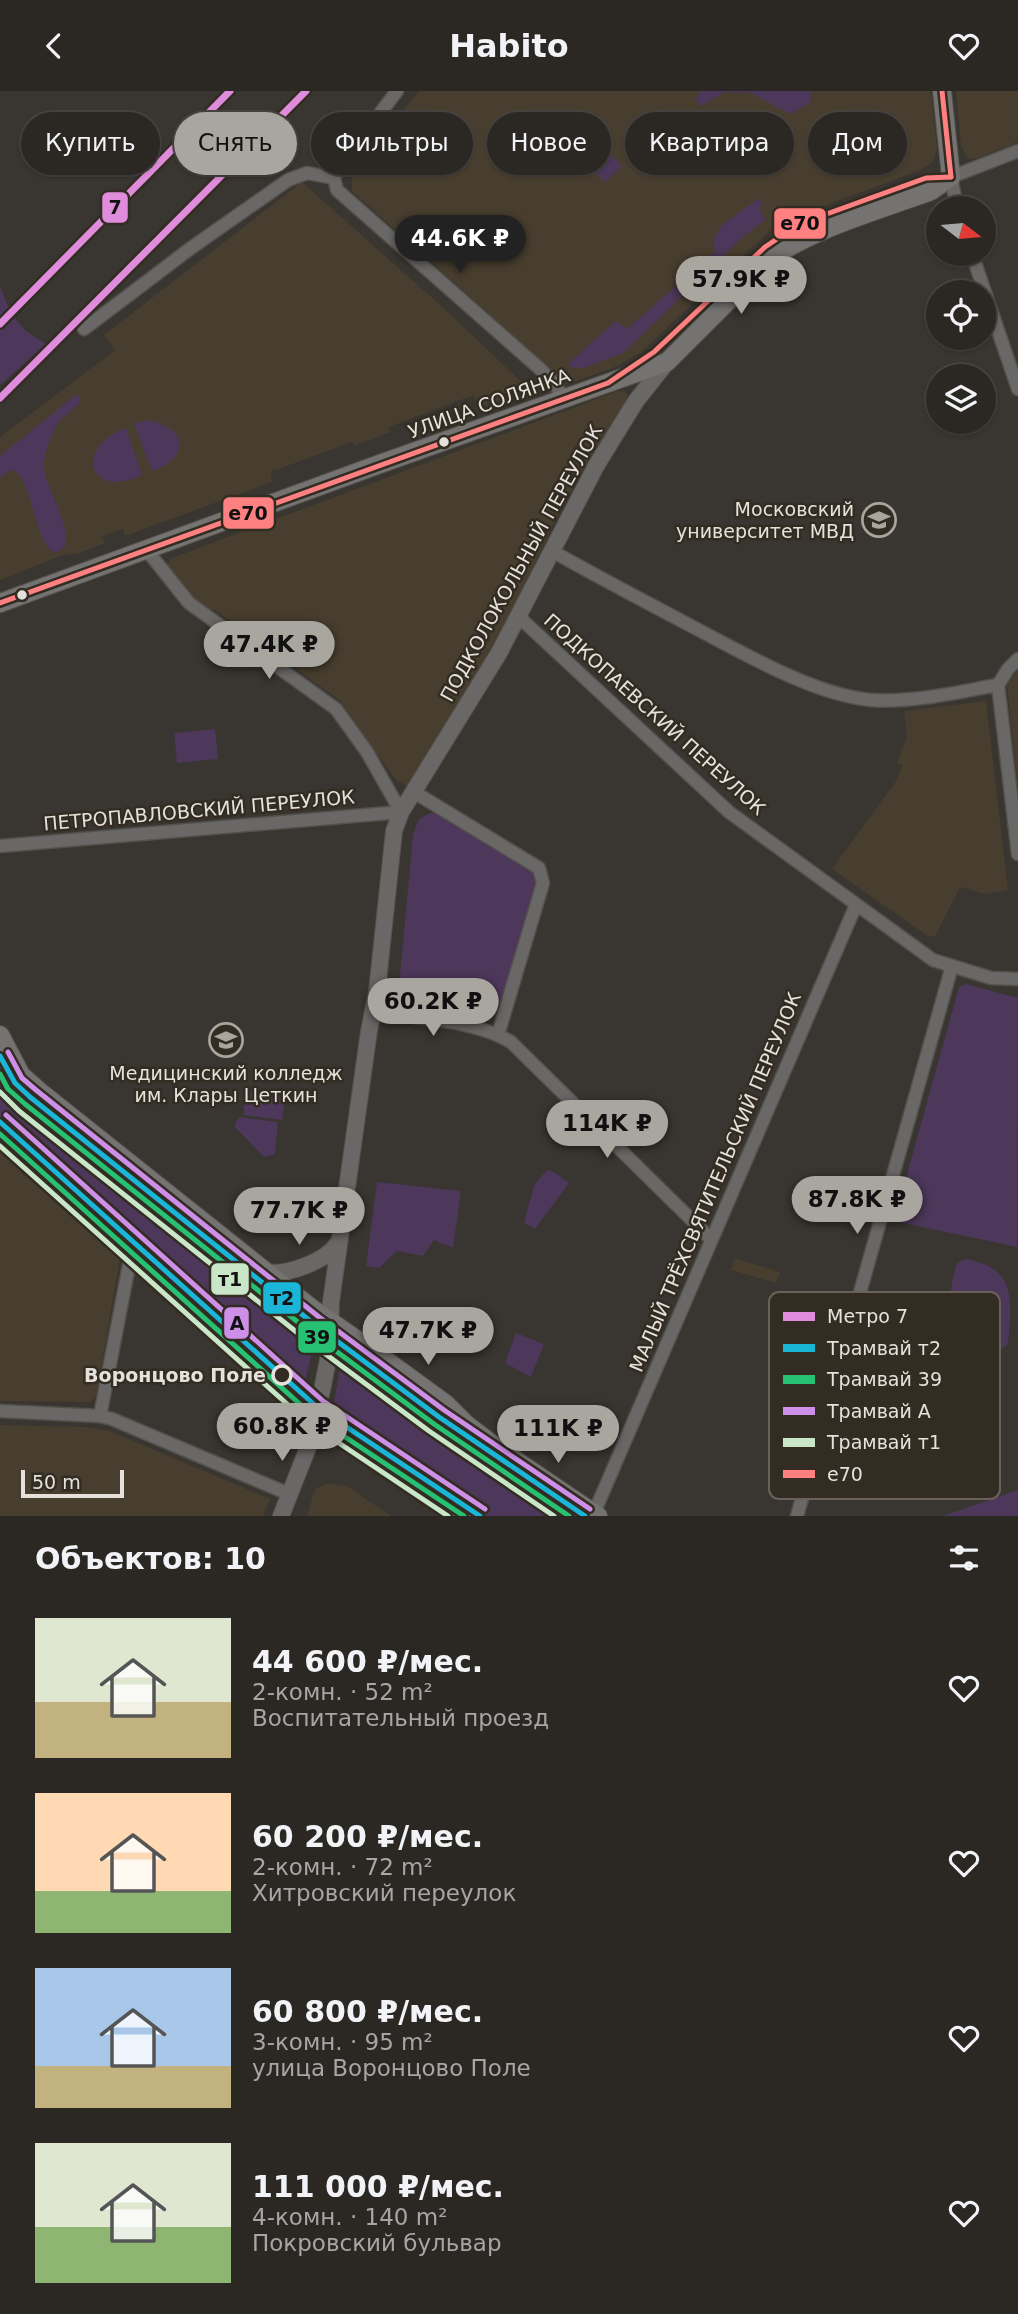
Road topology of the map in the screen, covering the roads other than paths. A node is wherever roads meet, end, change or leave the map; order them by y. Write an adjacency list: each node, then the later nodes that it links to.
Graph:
1 (397, 91): 5 (street)
2 (942, 91): 4 (main road)
3 (1018, 151): 4 (street)
4 (951, 177): 6 (street); 9 (main road, УЛИЦА СОЛЯНКА)
5 (334, 178): 8 (street); 11 (street)
6 (955, 196)
7 (976, 266): 10 (street)
8 (84, 329)
9 (667, 362): 11 (main road, УЛИЦА СОЛЯНКА); 13 (street, ПОДКОЛОКОЛЬНЫЙ ПЕРЕУЛОК)
10 (1018, 389)
11 (559, 391): 12 (main road, УЛИЦА СОЛЯНКА)
12 (145, 548): 14 (main road, УЛИЦА СОЛЯНКА); 19 (street)
13 (552, 551): 15 (street, ПОДКОЛОКОЛЬНЫЙ ПЕРЕУЛОК); 17 (street)
14 (0, 603)
15 (519, 617): 18 (street, ПОДКОЛОКОЛЬНЫЙ ПЕРЕУЛОК); 22 (street, ПОДКОПАЕВСКИЙ ПЕРЕУЛОК)
16 (1018, 659): 17 (street)
17 (998, 685): 21 (street)
18 (414, 792): 19 (street, ПОДКОЛОКОЛЬНЫЙ ПЕРЕУЛОК); 27 (street)
19 (401, 812): 20 (street, ПЕТРОПАВЛОВСКИЙ ПЕРЕУЛОК); 25 (street, ПОДКОЛОКОЛЬНЫЙ ПЕРЕУЛОК)
20 (0, 846)
21 (1018, 854)
22 (856, 905): 23 (street, ПОДКОПАЕВСКИЙ ПЕРЕУЛОК); 30 (street, МАЛЫЙ ТРЁХСВЯТИТЕЛЬСКИЙ ПЕРЕУЛОК)
23 (952, 966): 24 (street, ПОДКОПАЕВСКИЙ ПЕРЕУЛОК); 33 (street)
24 (1018, 979)
25 (373, 1012): 27 (street); 29 (street, ПОДКОЛОКОЛЬНЫЙ ПЕРЕУЛОК)
26 (0, 1035): 32 (main road)
27 (498, 1035): 30 (street)
28 (0, 1134): 31 (main road)
29 (341, 1238): 32 (street); 34 (street, ПОДКОЛОКОЛЬНЫЙ ПЕРЕУЛОК)
30 (711, 1239): 40 (street, МАЛЫЙ ТРЁХСВЯТИТЕЛЬСКИЙ ПЕРЕУЛОК)
31 (131, 1255): 36 (street); 37 (main road)
32 (265, 1272): 34 (main road)
33 (860, 1292)
34 (332, 1324): 37 (street, ПОДКОЛОКОЛЬНЫЙ ПЕРЕУЛОК); 40 (main road)
35 (0, 1411): 36 (street)
36 (100, 1416): 38 (street)
37 (316, 1420): 38 (street, ПОДКОЛОКОЛЬНЫЙ ПЕРЕУЛОК); 42 (main road)
38 (289, 1494): 41 (street, ПОДКОЛОКОЛЬНЫЙ ПЕРЕУЛОК)
39 (802, 1499): 43 (street)
40 (596, 1515)
41 (281, 1516)
42 (465, 1516)
43 (797, 1516)

